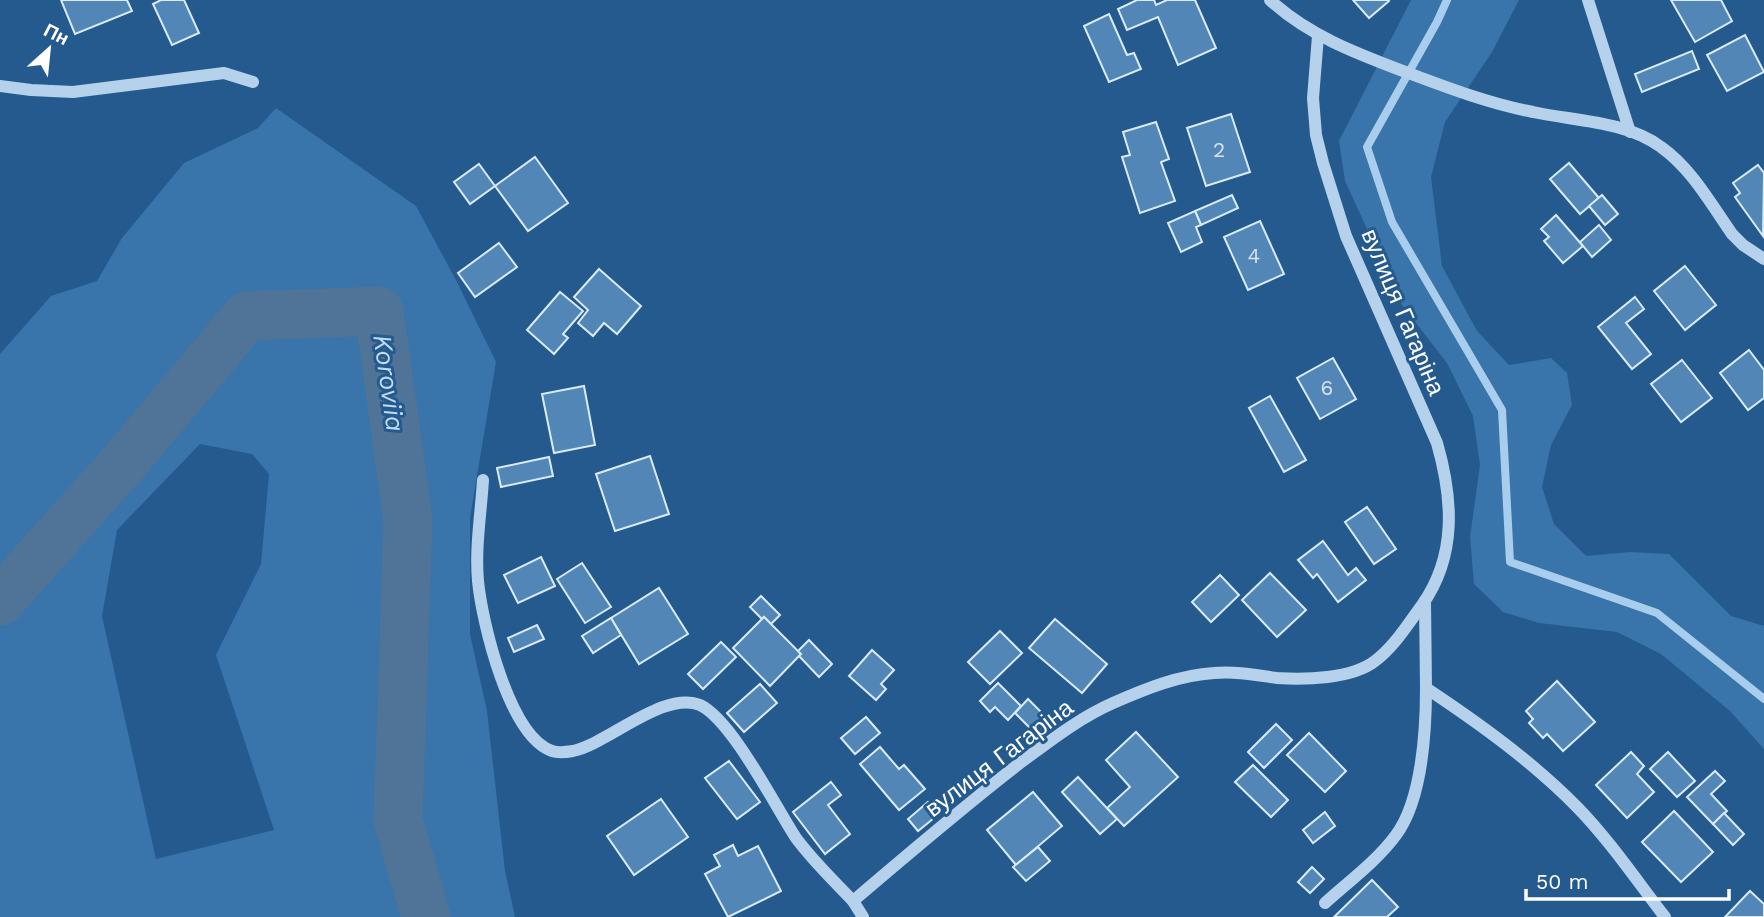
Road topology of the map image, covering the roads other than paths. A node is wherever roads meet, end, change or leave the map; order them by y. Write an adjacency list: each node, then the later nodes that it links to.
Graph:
1 (1270, 0): 3 (street)
2 (1588, 0): 6 (street)
3 (1318, 36): 6 (street); 9 (street, вулиця Гагаріна)
4 (253, 82): 5 (street)
5 (0, 86)
6 (1630, 132): 7 (street)
7 (1760, 257)
8 (483, 480): 11 (street)
9 (1425, 600): 10 (street, вулиця Гагаріна); 11 (street, вулиця Гагаріна)
10 (1426, 688): 12 (street, вулиця Гагаріна); 14 (street)
11 (853, 901): 13 (street)
12 (1325, 903)
13 (863, 917)
14 (1665, 917)

